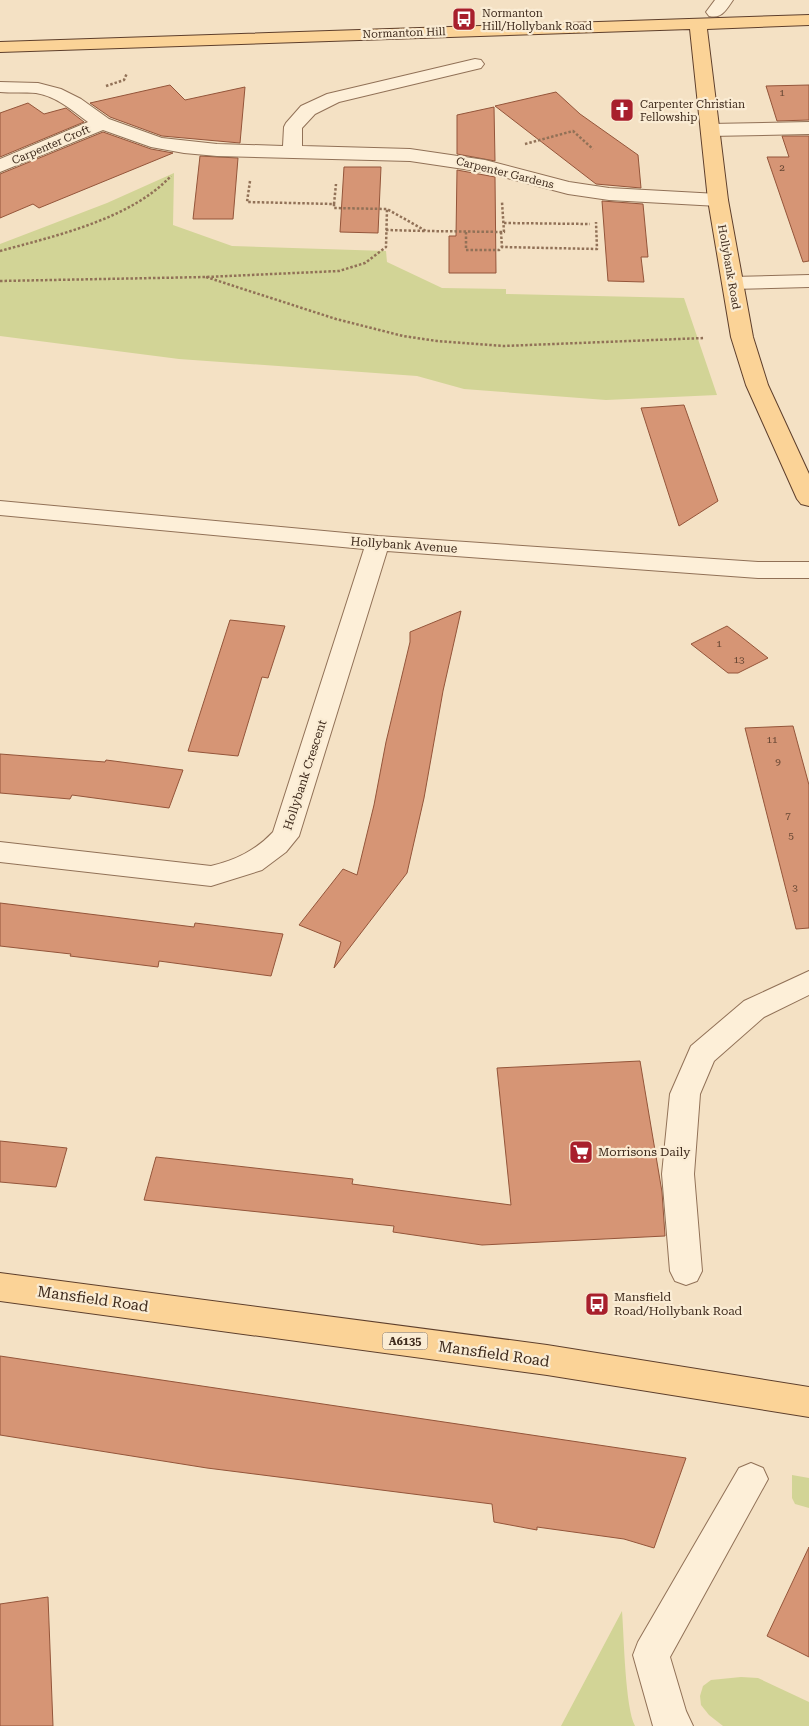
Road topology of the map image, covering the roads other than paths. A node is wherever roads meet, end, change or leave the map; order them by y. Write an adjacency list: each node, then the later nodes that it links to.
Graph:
1 (712, 12): 2 (main road, Normanton Hill); 3 (main road, Normanton Hill); 10 (main road, Hollybank Road)
2 (809, 20)
3 (0, 47)
4 (475, 64): 7 (street)
5 (361, 73): 7 (street)
6 (0, 87): 8 (street, Carpenter Gardens)
7 (377, 87): 11 (street)
8 (102, 123): 11 (street, Carpenter Gardens); 12 (street, Carpenter Croft)
9 (809, 128): 10 (street)
10 (710, 130): 13 (main road, Hollybank Road)
11 (292, 151): 13 (street, Carpenter Gardens)
12 (0, 166)
13 (718, 200): 15 (main road, Hollybank Road)
14 (809, 281): 15 (street)
15 (732, 283): 16 (main road, Hollybank Road)
16 (809, 499)
17 (0, 508): 18 (street, Hollybank Avenue)
18 (378, 543): 19 (street, Hollybank Avenue); 20 (street, Hollybank Crescent)
19 (809, 570)
20 (0, 852)
21 (809, 982): 22 (street)
22 (686, 1270)
23 (0, 1287): 24 (main road, Mansfield Road / A6135)
24 (809, 1402)
25 (751, 1479): 26 (street)
26 (674, 1726)

